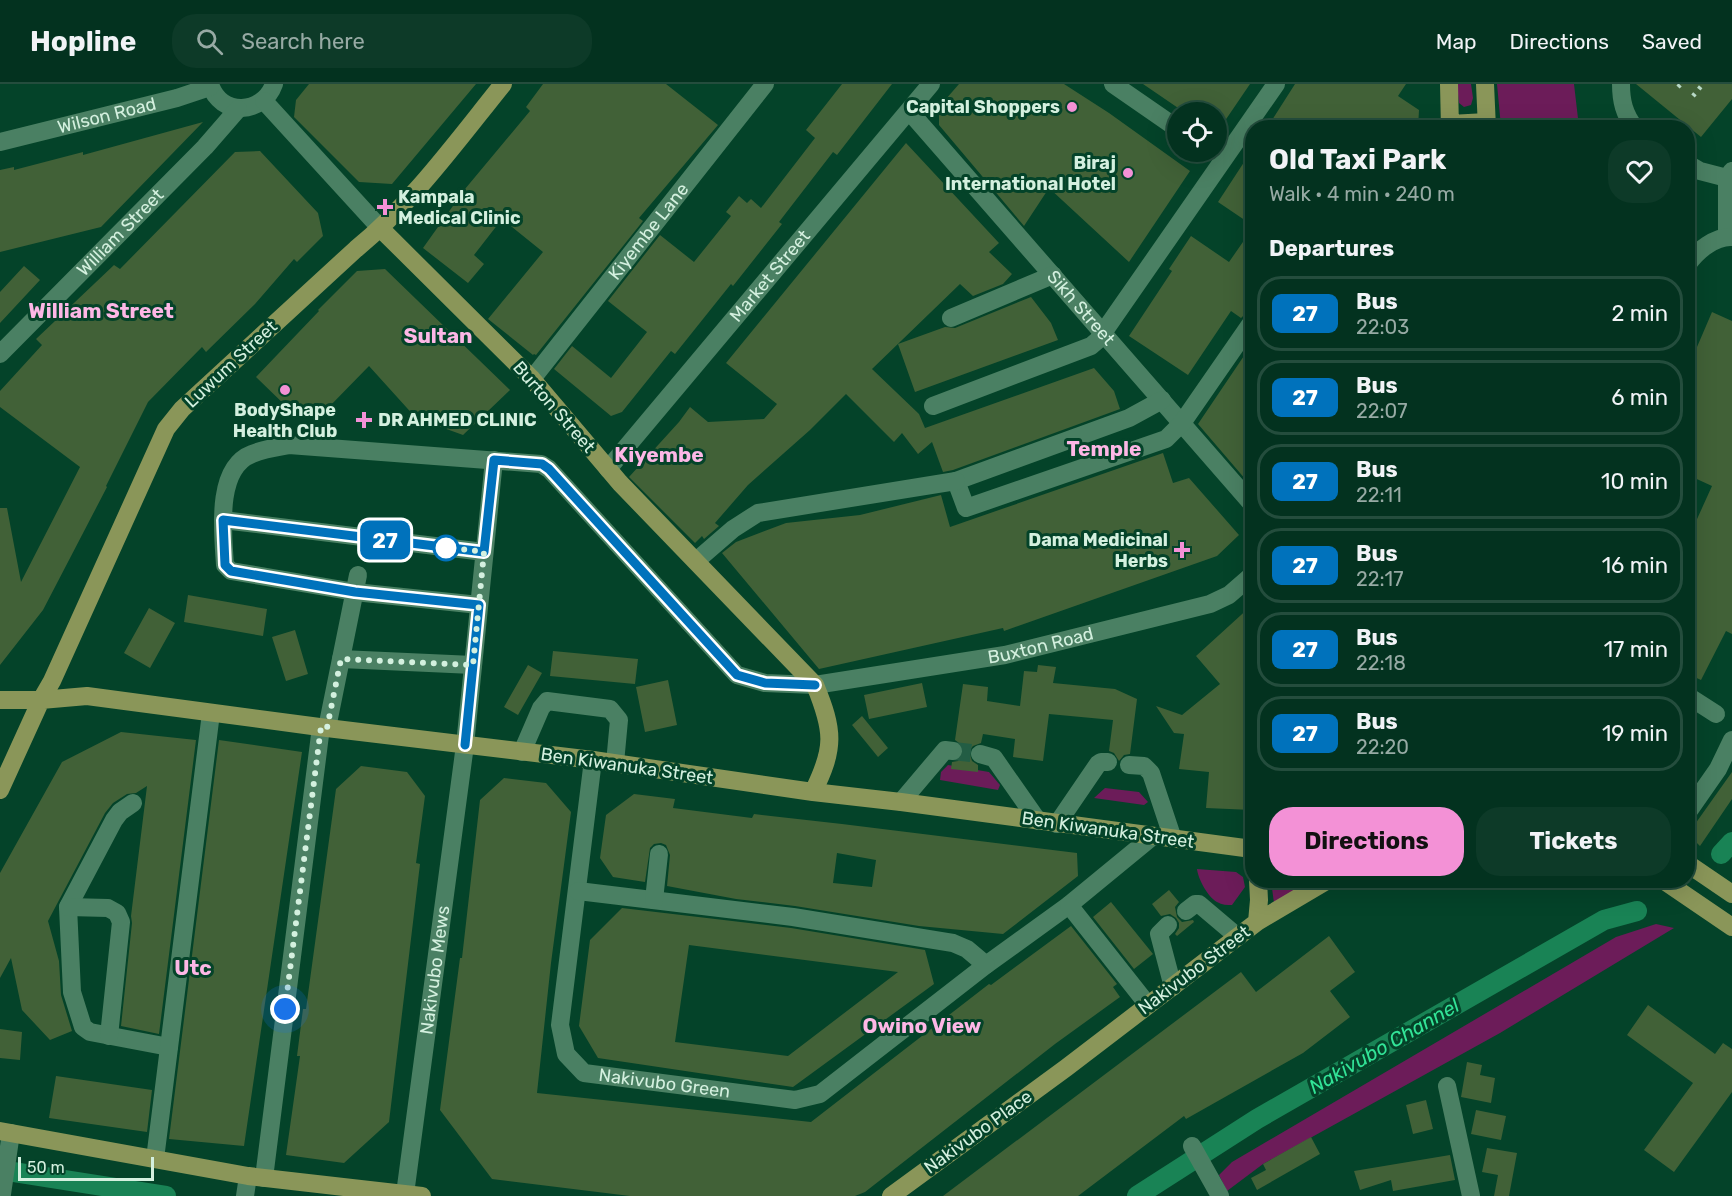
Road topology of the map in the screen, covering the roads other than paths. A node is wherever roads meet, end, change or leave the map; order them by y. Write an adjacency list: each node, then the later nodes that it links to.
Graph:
1 (274, 84): 11 (street)
2 (503, 84): 25 (main road, Luwum Street)
3 (765, 84): 33 (street, Kiyembe Lane)
4 (931, 84): 13 (street, Market Street)
5 (1276, 84): 14 (street)
6 (1449, 84): 15 (main road)
7 (1485, 84): 16 (main road)
8 (1620, 84): 17 (street)
9 (210, 86): 12 (street); 20 (street, Wilson Road)
10 (1119, 86): 18 (street)
11 (264, 101): 12 (street); 25 (street, Burton Street)
12 (238, 109): 32 (street, William Street)
13 (910, 112): 28 (street, Sikh Street); 38 (street, Market Street)
14 (1246, 120)
15 (1450, 120)
16 (1487, 120)
17 (1628, 120)
18 (1167, 121)
19 (1245, 122): 21 (street)
20 (0, 142)
21 (1227, 144)
22 (1213, 162): 31 (street)
23 (1695, 168): 24 (street)
24 (1729, 175): 26 (street)
25 (381, 229): 33 (main road, Burton Street); 51 (main road, Luwum Street)
26 (1729, 237): 27 (street)
27 (1695, 257)
28 (1053, 275): 29 (street); 31 (street, Sikh Street)
29 (951, 318)
30 (1245, 332): 36 (street)
31 (1104, 333): 34 (street, Sikh Street); 35 (street)
32 (0, 354)
33 (532, 379): 38 (main road, Burton Street)
34 (1162, 400): 36 (street, Sikh Street); 39 (street)
35 (933, 405)
36 (1182, 423): 39 (street); 40 (street, Sikh Street)
37 (494, 460): 41 (street, Buxton Road); 42 (street, Nakivubo Mews); 49 (street, Buxton Road)
38 (608, 469): 43 (main road, Burton Street)
39 (956, 481): 43 (street)
40 (1245, 496)
41 (223, 520): 42 (street); 45 (street, Buxton Road)
42 (484, 552): 46 (street, Nakivubo Mews)
43 (696, 561): 49 (main road, Burton Street)
44 (1245, 581): 49 (street, Buxton Road)
45 (356, 583): 46 (street, Buxton Road); 47 (street)
46 (479, 605): 48 (street, Nakivubo Mews)
47 (341, 659): 48 (street); 55 (street)
48 (473, 665): 57 (street, Nakivubo Mews)
49 (815, 685): 66 (main road, Burton Street)
50 (0, 700): 51 (main road, Ben Kiwanuka Street)
51 (40, 700): 53 (main road, Ben Kiwanuka Street); 65 (main road, Luwum Street)
52 (1695, 700): 54 (street)
53 (211, 713): 55 (main road, Ben Kiwanuka Street); 96 (street)
54 (1716, 714)
55 (324, 728): 57 (main road, Ben Kiwanuka Street); 102 (street)
56 (1732, 740): 68 (street)
57 (465, 745): 59 (main road, Ben Kiwanuka Street); 104 (street, Nakivubo Mews)
58 (953, 751): 67 (street)
59 (522, 752): 61 (main road, Ben Kiwanuka Street); 63 (street)
60 (980, 754): 70 (street)
61 (593, 760): 63 (main road, Ben Kiwanuka Street); 82 (street, Nakivubo Green)
62 (1107, 762): 71 (street)
63 (615, 763): 66 (main road, Ben Kiwanuka Street)
64 (1129, 765): 73 (street)
65 (0, 790)
66 (813, 792): 67 (main road, Ben Kiwanuka Street)
67 (902, 802): 70 (main road, Ben Kiwanuka Street)
68 (1695, 802)
69 (133, 803): 86 (street)
70 (1038, 821): 71 (main road, Ben Kiwanuka Street)
71 (1058, 824): 72 (main road, Ben Kiwanuka Street)
72 (1153, 836): 73 (main road, Ben Kiwanuka Street); 85 (street, Nakivubo Green)
73 (1173, 839): 74 (main road, Ben Kiwanuka Street)
74 (1225, 846): 75 (main road, Ben Kiwanuka Street); 77 (main road)
75 (1245, 848)
76 (659, 854): 84 (street)
77 (1245, 856)
78 (1695, 869): 83 (main road)
79 (1259, 888): 88 (main road)
80 (1314, 888): 88 (main road, Nakivubo Street)
81 (1675, 888): 90 (main road)
82 (578, 891): 84 (street); 92 (street, Nakivubo Green)
83 (1732, 894)
84 (654, 900): 92 (street)
85 (1069, 905): 92 (street, Nakivubo Green); 94 (street)
86 (68, 907): 95 (street); 95 (street)
87 (1186, 911): 91 (street)
88 (1257, 922): 91 (main road, Nakivubo Street)
89 (1168, 925): 93 (street)
90 (1732, 927)
91 (1238, 937): 93 (main road, Nakivubo Street)
92 (986, 965)
93 (1173, 987): 94 (main road, Nakivubo Street)
94 (1148, 1005): 97 (main road, Nakivubo Street)
95 (108, 1036): 96 (street)
96 (169, 1047): 101 (street)
97 (1066, 1068): 106 (main road, Nakivubo Place)
98 (1447, 1086): 108 (street)
99 (6, 1132): 101 (main road); 103 (street)
100 (1192, 1146): 107 (street)
101 (155, 1159): 102 (main road)
102 (256, 1177): 104 (main road); 105 (street)
103 (2, 1194)
104 (414, 1195)
105 (245, 1196)
106 (891, 1196)
107 (1220, 1196)
108 (1471, 1196)

